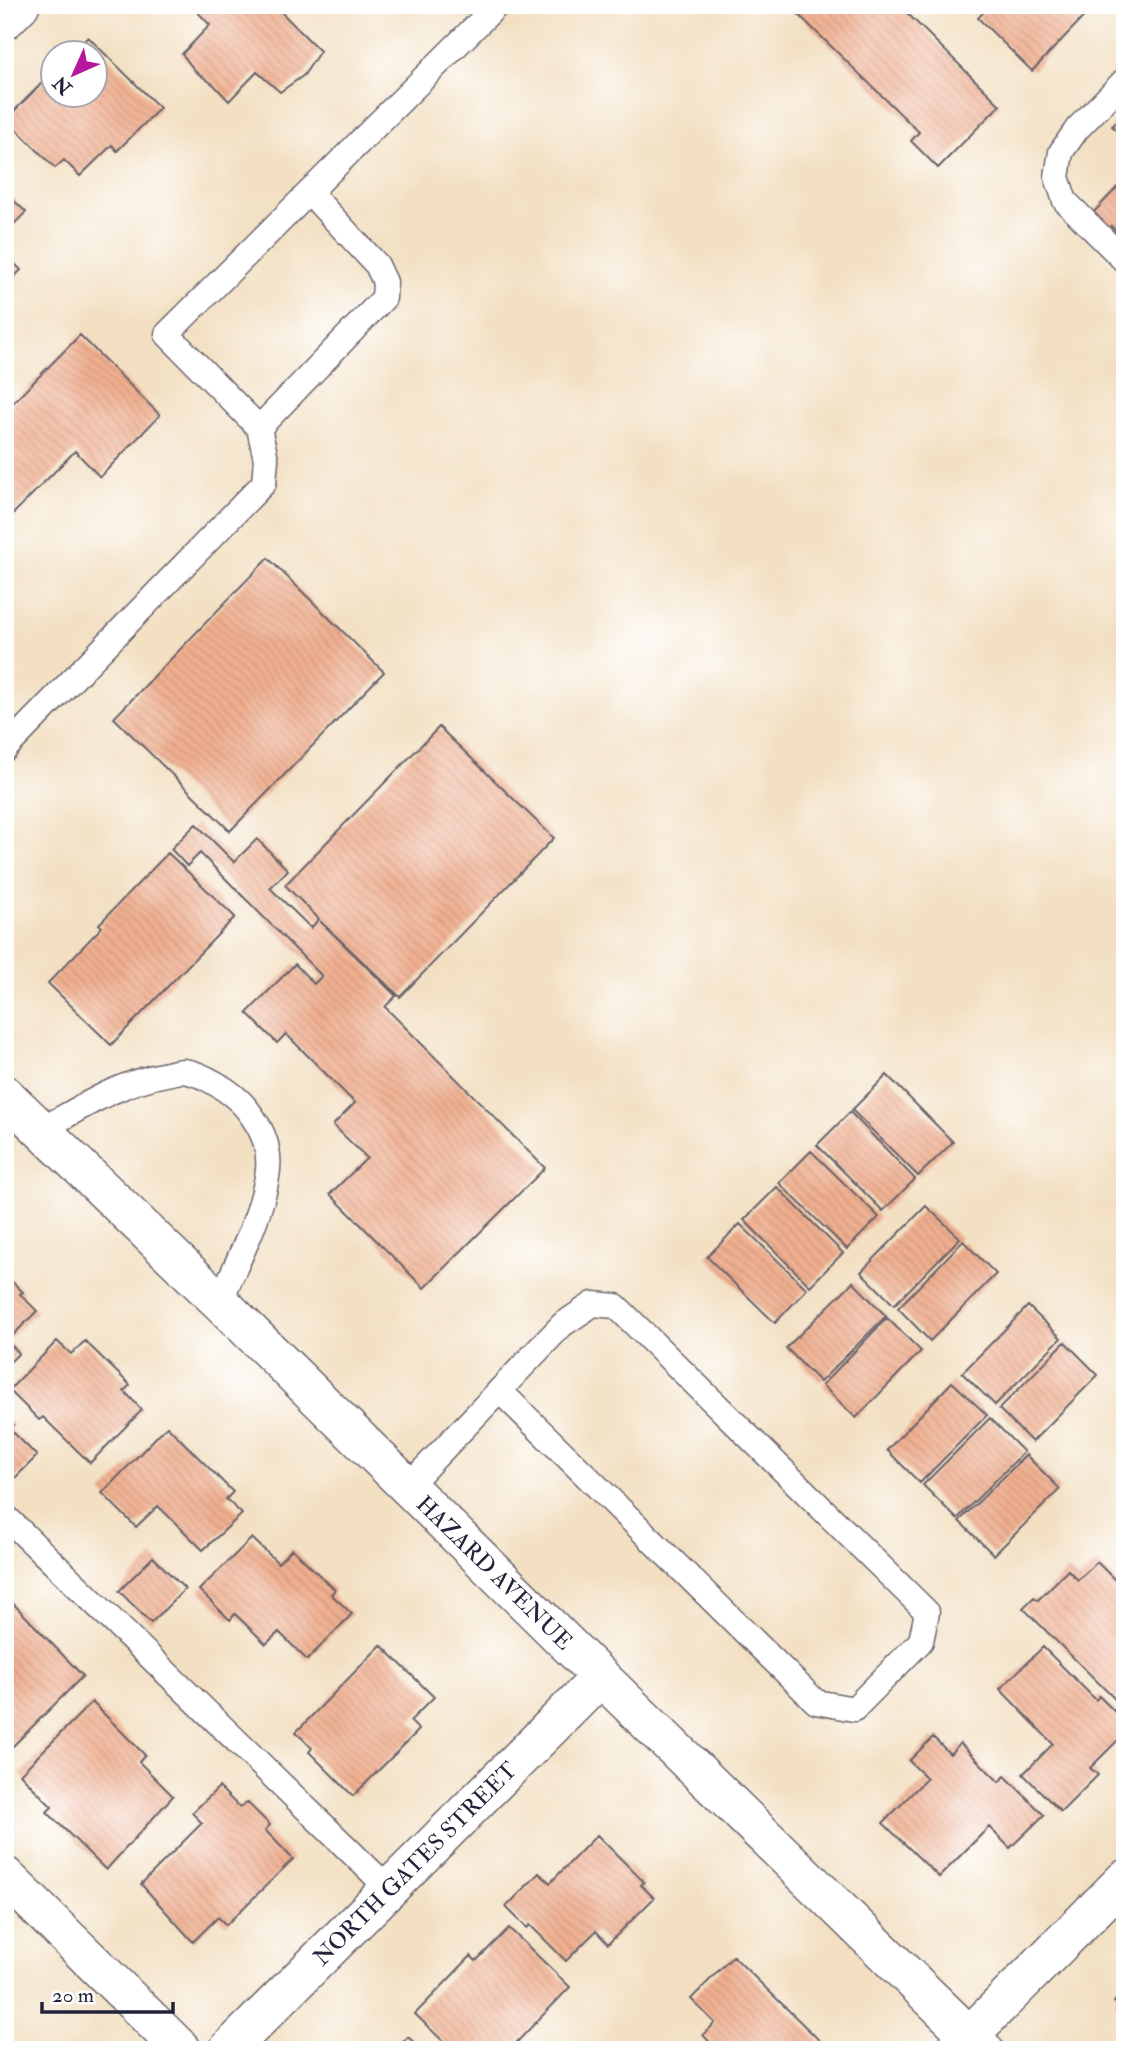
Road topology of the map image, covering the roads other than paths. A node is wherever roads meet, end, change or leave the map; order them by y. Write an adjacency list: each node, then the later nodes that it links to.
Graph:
1 (20, 5): 3 (street)
2 (497, 5): 5 (lane)
3 (5, 20)
4 (1125, 80): 6 (lane)
5 (310, 193): 7 (lane); 7 (lane)
6 (1125, 261)
7 (259, 428): 8 (lane)
8 (5, 749)
9 (5, 1095): 10 (street, HAZARD AVENUE)
10 (41, 1130): 11 (street, HAZARD AVENUE); 11 (lane)
11 (220, 1301): 13 (street, HAZARD AVENUE)
12 (500, 1391): 12 (lane); 13 (lane)
13 (408, 1486): 15 (street, HAZARD AVENUE)
14 (5, 1516): 18 (lane)
15 (601, 1677): 18 (street, NORTH GATES STREET); 19 (street, HAZARD AVENUE)
16 (5, 1876): 20 (street)
17 (1125, 1879): 19 (street)
18 (389, 1889): 21 (street, NORTH GATES STREET)
19 (969, 2045)
20 (182, 2050)
21 (228, 2050)

